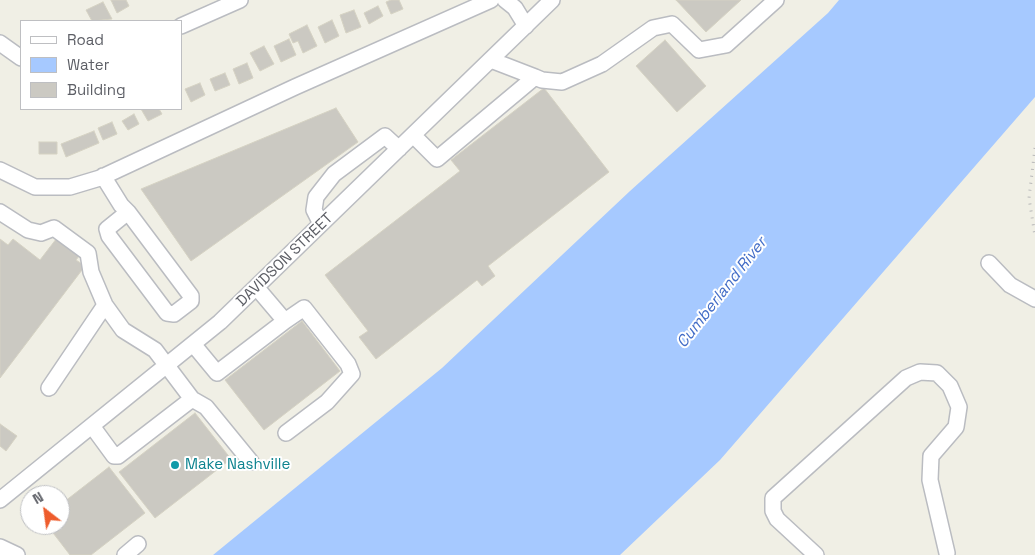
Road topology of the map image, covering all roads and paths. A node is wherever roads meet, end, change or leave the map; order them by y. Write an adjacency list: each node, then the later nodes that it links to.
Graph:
1 (240, 0): 6 (street)
2 (491, 0): 15 (street)
3 (505, 0): 7 (street)
4 (552, 0): 7 (street, DAVIDSON STREET)
5 (776, 0): 11 (street)
6 (182, 26)
7 (526, 26): 10 (street, DAVIDSON STREET)
8 (0, 43): 9 (street)
9 (20, 57)
10 (491, 60): 11 (street); 12 (street, DAVIDSON STREET)
11 (535, 77): 12 (street)
12 (413, 135): 13 (street, DAVIDSON STREET)
13 (399, 149): 18 (street, DAVIDSON STREET); 18 (street)
14 (0, 170): 15 (street)
15 (103, 176): 17 (street)
16 (0, 212): 22 (street)
17 (128, 212): 17 (street)
18 (321, 224): 20 (street, DAVIDSON STREET)
19 (989, 263): 21 (street)
20 (257, 288): 23 (street); 24 (street, DAVIDSON STREET)
21 (1035, 299)
22 (105, 305): 25 (street); 26 (street)
23 (285, 321): 24 (street); 29 (street)
24 (193, 344): 25 (street, DAVIDSON STREET)
25 (166, 366): 27 (street); 28 (street, DAVIDSON STREET)
26 (50, 388)
27 (192, 399): 28 (street); 30 (street)
28 (92, 426): 31 (street, DAVIDSON STREET)
29 (286, 433)
30 (251, 462)
31 (0, 500)
32 (138, 544): 36 (street)
33 (0, 547): 35 (street)
34 (947, 554): 37 (street)
35 (17, 555)
36 (125, 555)
37 (816, 555)

